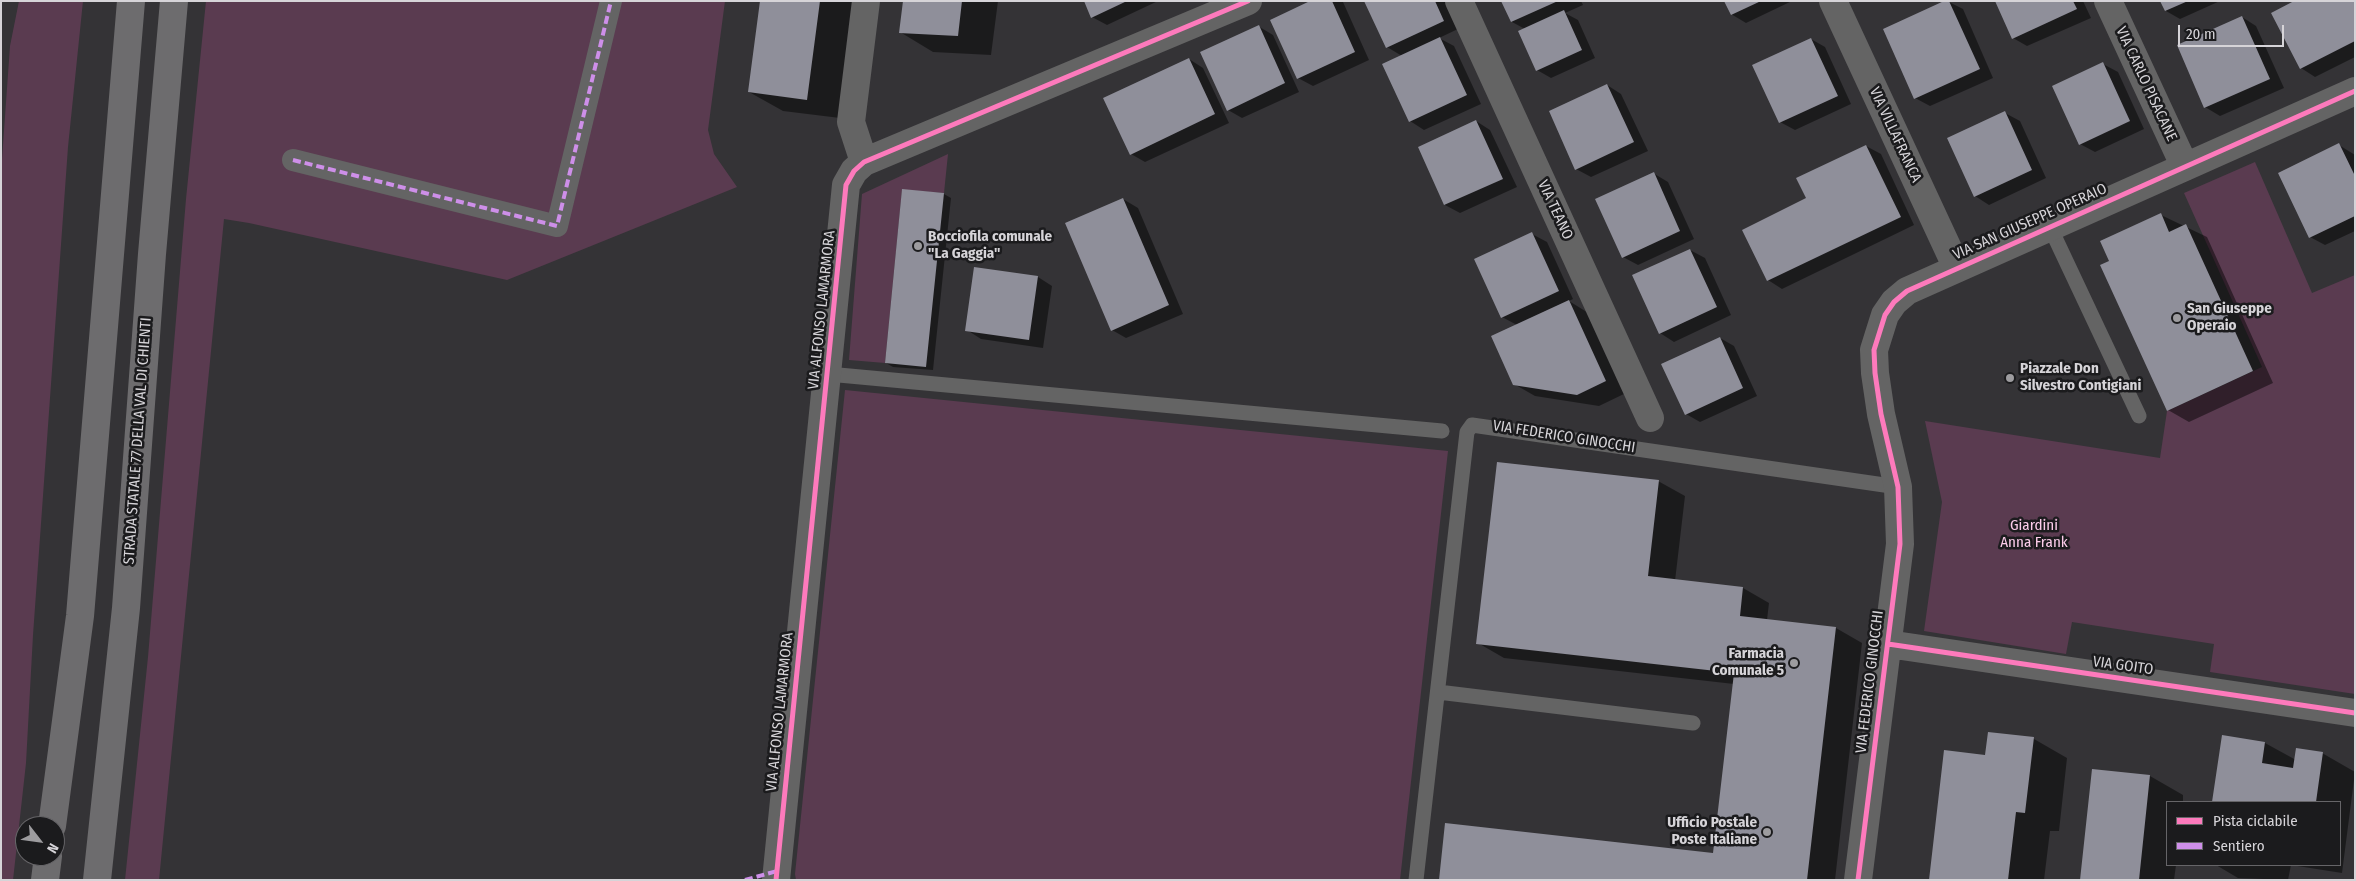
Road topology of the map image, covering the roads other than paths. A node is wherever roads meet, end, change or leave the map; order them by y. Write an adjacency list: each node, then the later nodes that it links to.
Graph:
1 (132, 1): 24 (highway)
2 (174, 1): 27 (highway, STRADA STATALE 77 DELLA VAL DI CHIENTI)
3 (611, 1): 10 (street)
4 (866, 1): 11 (street)
5 (1248, 1): 11 (street, VIA ALFONSO LAMARMORA)
6 (1459, 1): 17 (street, VIA TEANO)
7 (1833, 1): 14 (street, VIA VILLAFRANCA)
8 (2108, 1): 12 (street, VIA CARLO PISACANE)
9 (2355, 91): 12 (street, VIA SAN GIUSEPPE OPERAIO)
10 (293, 160)
11 (864, 162): 15 (street, VIA ALFONSO LAMARMORA)
12 (2185, 167): 13 (street, VIA SAN GIUSEPPE OPERAIO)
13 (2050, 227): 14 (street, VIA SAN GIUSEPPE OPERAIO); 16 (lane)
14 (1957, 268): 19 (street, VIA SAN GIUSEPPE OPERAIO)
15 (828, 374): 18 (lane); 28 (street, VIA ALFONSO LAMARMORA)
16 (2139, 416)
17 (1650, 418)
18 (1442, 431)
19 (1898, 487): 20 (street, VIA FEDERICO GINOCCHI); 21 (lane, VIA FEDERICO GINOCCHI)
20 (1888, 644): 22 (street, VIA GOITO); 30 (street, VIA FEDERICO GINOCCHI)
21 (1438, 692): 23 (lane); 29 (lane, VIA FEDERICO GINOCCHI)
22 (2355, 713)
23 (1693, 724)
24 (53, 816)
25 (46, 866): 26 (highway)
26 (44, 880)
27 (97, 880)
28 (776, 880)
29 (1416, 880)
30 (1858, 880)

